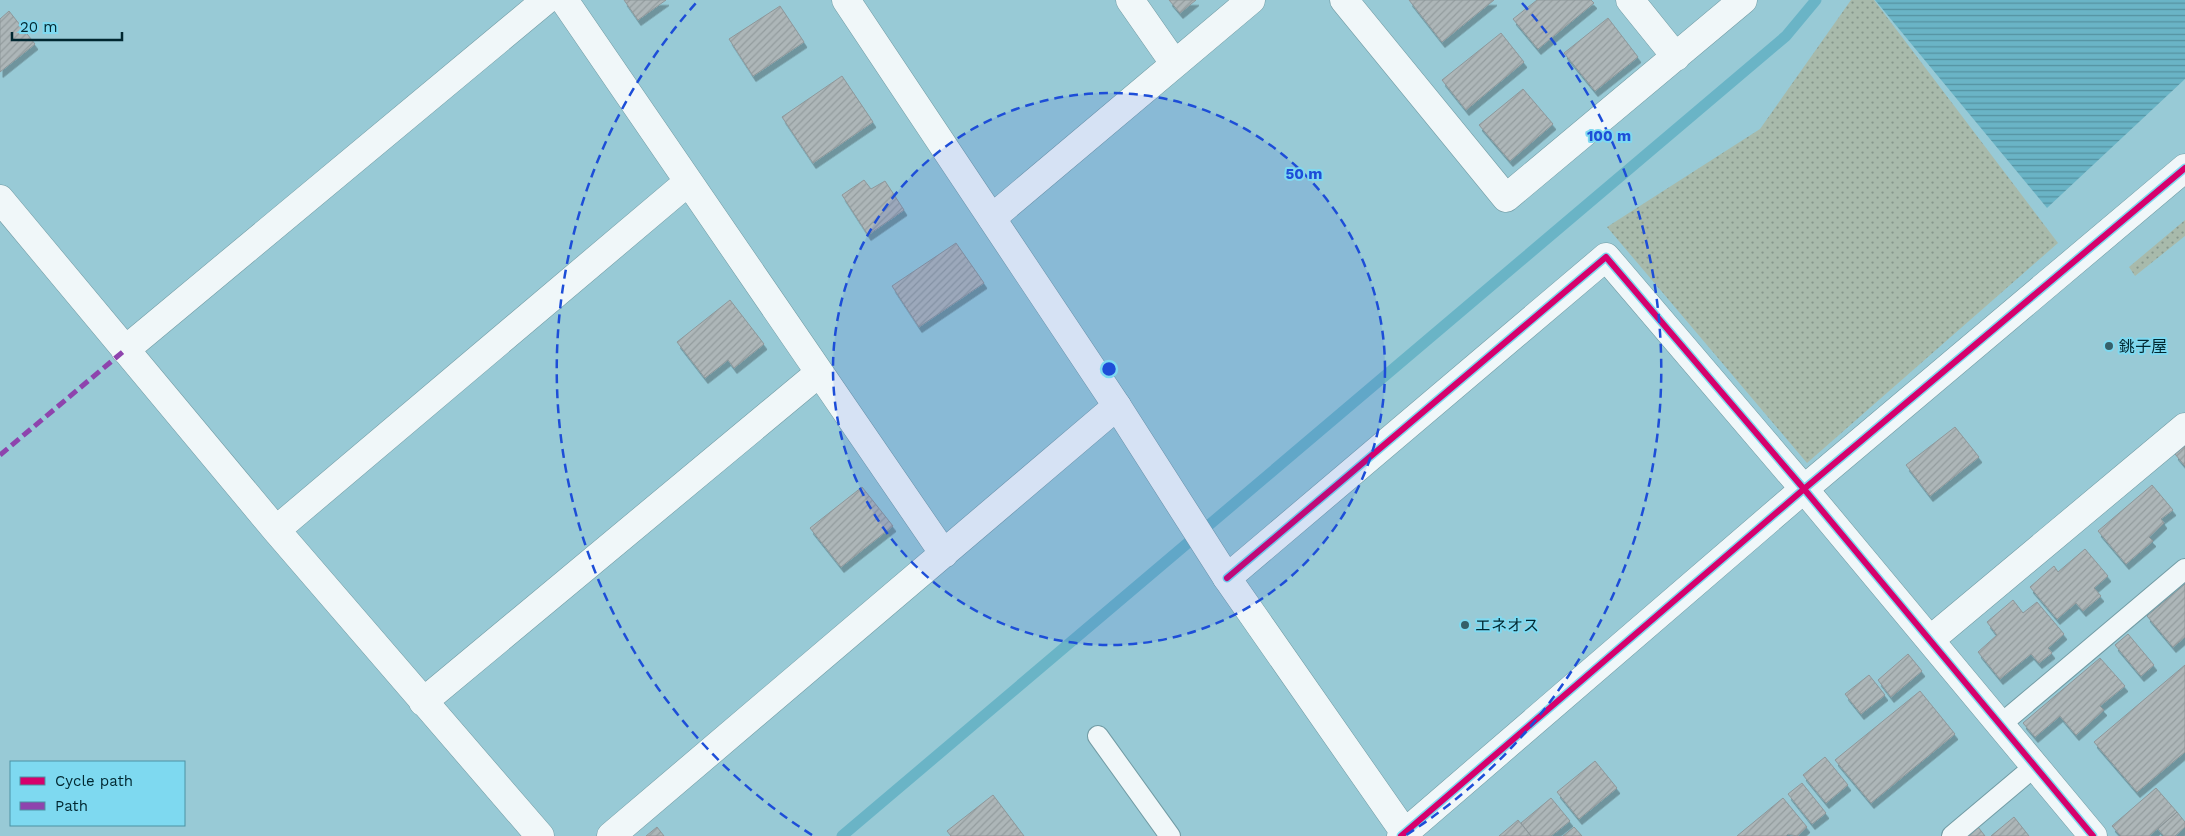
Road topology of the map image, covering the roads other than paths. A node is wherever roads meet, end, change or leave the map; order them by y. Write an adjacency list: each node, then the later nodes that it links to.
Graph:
1 (546, 0): 15 (street)
2 (564, 0): 12 (street)
3 (846, 0): 14 (street)
4 (1130, 0): 10 (street)
5 (1251, 0): 10 (street)
6 (1344, 0): 9 (street)
7 (1630, 0): 9 (street)
8 (1744, 0): 9 (street)
9 (1676, 57)
10 (1174, 63): 14 (street)
11 (2185, 168): 19 (street)
12 (688, 182): 16 (street); 20 (street)
13 (0, 199): 15 (street)
14 (992, 218): 17 (street)
15 (125, 350): 20 (street)
16 (819, 373): 21 (street); 25 (street)
17 (1118, 406): 21 (street); 23 (street)
18 (2185, 426): 24 (street)
19 (1804, 489): 23 (street); 24 (street); 29 (street)
20 (276, 530): 25 (street)
21 (944, 554): 31 (street)
22 (2185, 569): 26 (lane)
23 (1227, 578): 29 (street)
24 (1930, 640): 26 (street)
25 (423, 702): 30 (street)
26 (2000, 725): 28 (street)
27 (1098, 736): 32 (lane)
28 (2035, 766): 33 (lane); 34 (street)
29 (1404, 835)
30 (540, 836)
31 (611, 836)
32 (1170, 836)
33 (1952, 836)
34 (2093, 836)

